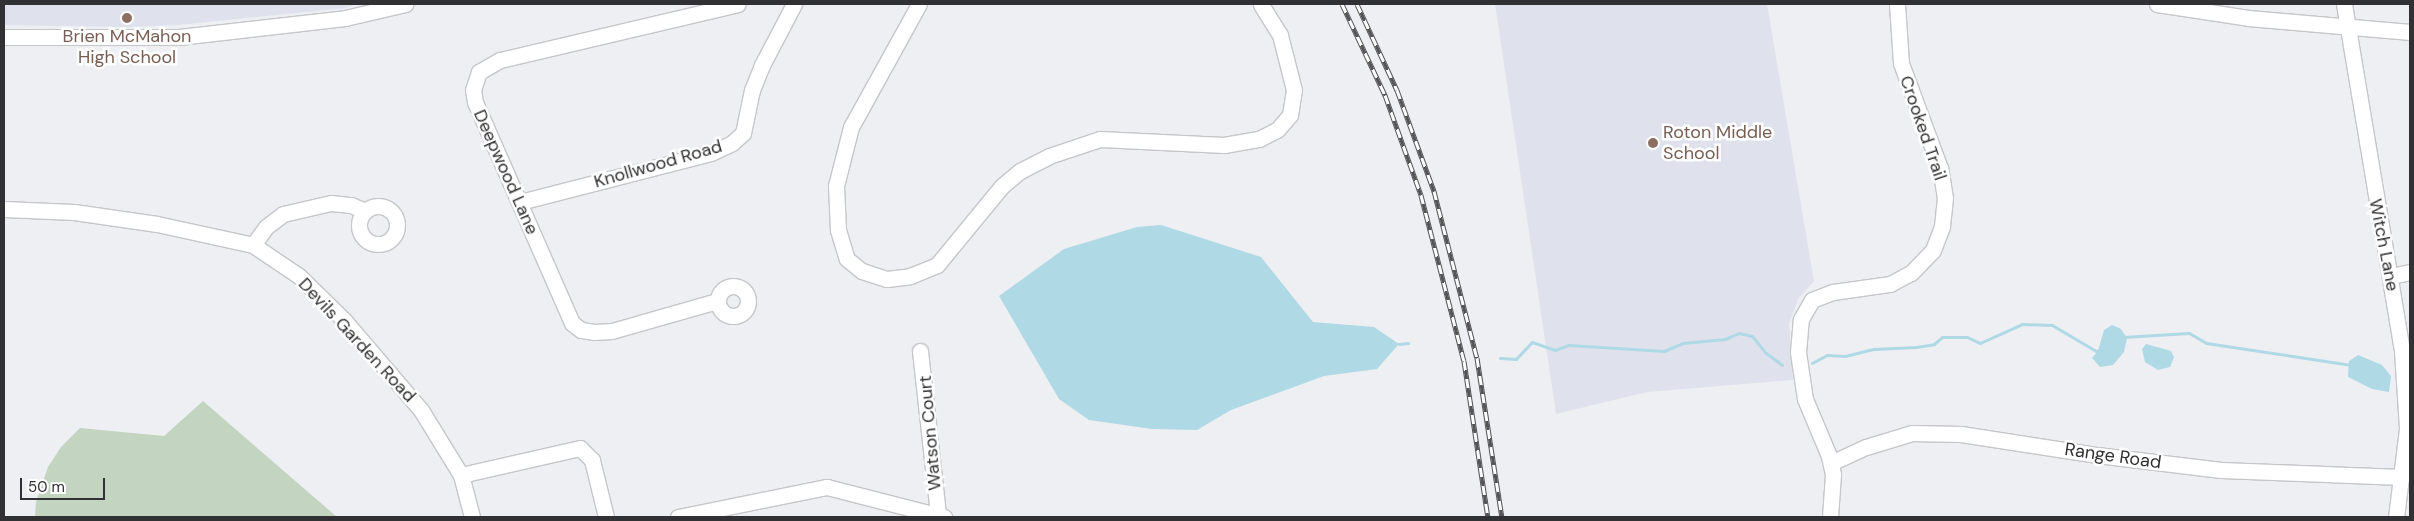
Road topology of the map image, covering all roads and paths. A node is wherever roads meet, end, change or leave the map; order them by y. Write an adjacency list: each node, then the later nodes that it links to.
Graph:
1 (405, 4): 11 (street)
2 (738, 4): 12 (street, Deepwood Lane)
3 (794, 4): 12 (street, Knollwood Road)
4 (919, 4): 5 (street)
5 (1261, 4)
6 (1897, 4): 20 (street, Crooked Trail)
7 (2157, 4): 9 (street)
8 (2344, 4): 9 (street, Witch Lane)
9 (2349, 29): 10 (street); 17 (street, Witch Lane)
10 (2410, 32)
11 (4, 37)
12 (520, 202): 18 (street, Deepwood Lane)
13 (4, 209): 15 (street, Devils Garden Road)
14 (365, 211): 15 (street)
15 (253, 245): 21 (street, Devils Garden Road)
16 (2410, 272): 17 (street)
17 (2390, 276): 22 (street, Witch Lane)
18 (718, 301)
19 (920, 351): 23 (street, Watson Court)
20 (1830, 463): 22 (street, Range Road); 27 (street, Crooked Trail)
21 (461, 475): 24 (street, Devils Garden Road); 25 (street)
22 (2402, 477): 28 (street, Witch Lane)
23 (941, 516): 26 (street)
24 (472, 517)
25 (606, 517)
26 (678, 517)
27 (1830, 517)
28 (2396, 517)

